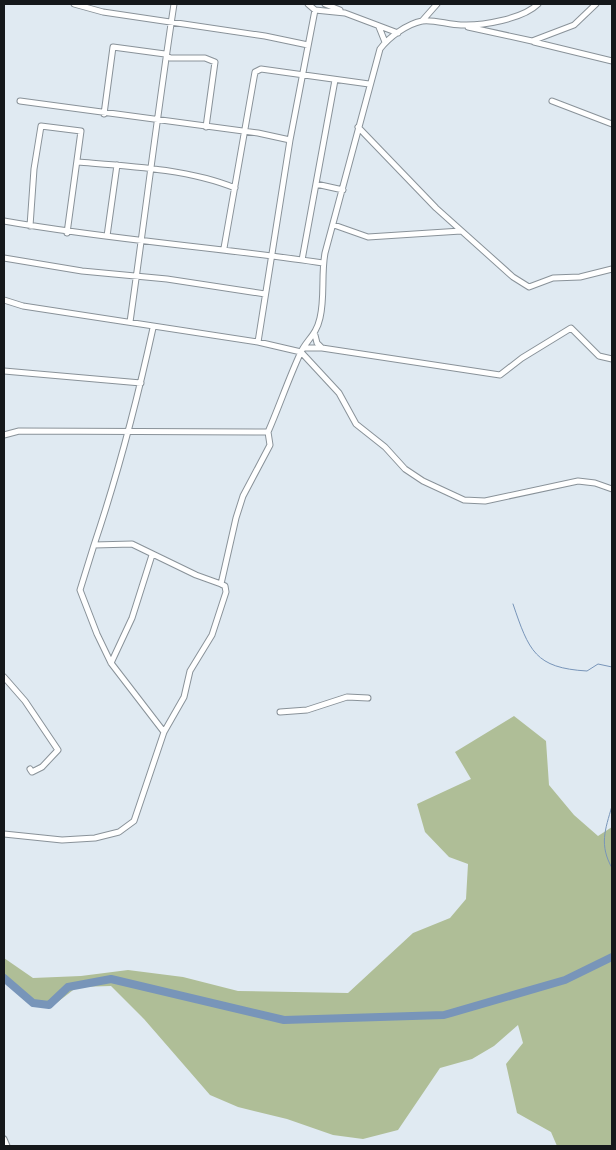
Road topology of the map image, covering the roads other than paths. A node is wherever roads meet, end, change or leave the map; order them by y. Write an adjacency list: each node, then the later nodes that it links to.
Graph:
1 (74, 4): 11 (street)
2 (174, 4): 11 (street)
3 (308, 4): 8 (street)
4 (327, 4): 9 (street)
5 (437, 4): 10 (street)
6 (538, 4): 12 (street)
7 (596, 4): 15 (street)
8 (315, 10): 9 (street); 17 (street)
9 (344, 13): 13 (street)
10 (422, 21): 12 (street); 14 (street)
11 (171, 22): 17 (street); 18 (street)
12 (460, 25): 15 (street)
13 (379, 26): 14 (street); 16 (street)
14 (398, 33): 16 (street)
15 (532, 41): 19 (street)
16 (385, 42): 22 (street)
17 (308, 45): 20 (street)
18 (165, 54): 25 (street); 26 (street); 28 (street)
19 (612, 61)
20 (301, 75): 21 (street); 30 (street); 31 (street)
21 (335, 80): 22 (street); 35 (street)
22 (369, 84): 29 (street)
23 (20, 101): 25 (street)
24 (552, 101): 27 (street)
25 (104, 114): 26 (street)
26 (158, 121): 28 (street); 34 (street)
27 (612, 124)
28 (206, 127): 30 (street)
29 (358, 127): 37 (street); 41 (street)
30 (244, 132): 31 (street); 36 (street)
31 (290, 140): 46 (street)
32 (78, 162): 33 (street); 40 (street); 42 (street)
33 (117, 165): 34 (street); 43 (street)
34 (151, 169): 36 (street); 44 (street)
35 (316, 184): 37 (street); 48 (street)
36 (235, 188): 45 (street)
37 (343, 190): 39 (street)
38 (4, 222): 40 (street)
39 (334, 225): 41 (street); 49 (street)
40 (30, 226): 42 (street)
41 (461, 231): 50 (street)
42 (68, 233): 43 (street)
43 (107, 236): 44 (street)
44 (142, 241): 45 (street); 51 (street)
45 (224, 248): 46 (street)
46 (270, 257): 48 (street); 52 (street)
47 (4, 258): 51 (street)
48 (302, 260): 49 (street)
49 (323, 263): 56 (street)
50 (612, 269)
51 (137, 276): 52 (street); 54 (street)
52 (264, 294): 57 (street)
53 (4, 300): 54 (street)
54 (130, 322): 55 (street)
55 (153, 328): 57 (street); 62 (street)
56 (315, 335): 58 (street); 59 (street)
57 (258, 342): 59 (street)
58 (322, 348): 59 (street); 60 (street)
59 (303, 350): 64 (street); 66 (street)
60 (612, 359)
61 (4, 371): 62 (street)
62 (141, 383): 63 (street)
63 (127, 430): 64 (street); 65 (street); 67 (street)
64 (268, 432): 69 (street)
65 (4, 435)
66 (612, 489)
67 (94, 545): 68 (street); 70 (street)
68 (152, 555): 69 (street); 70 (street)
69 (221, 584): 74 (street)
70 (111, 663): 74 (street)
71 (4, 677): 75 (street)
72 (368, 698): 73 (street)
73 (280, 712)
74 (164, 732): 76 (street)
75 (30, 769)
76 (4, 834)
77 (4, 1139): 78 (street)
78 (6, 1146)

